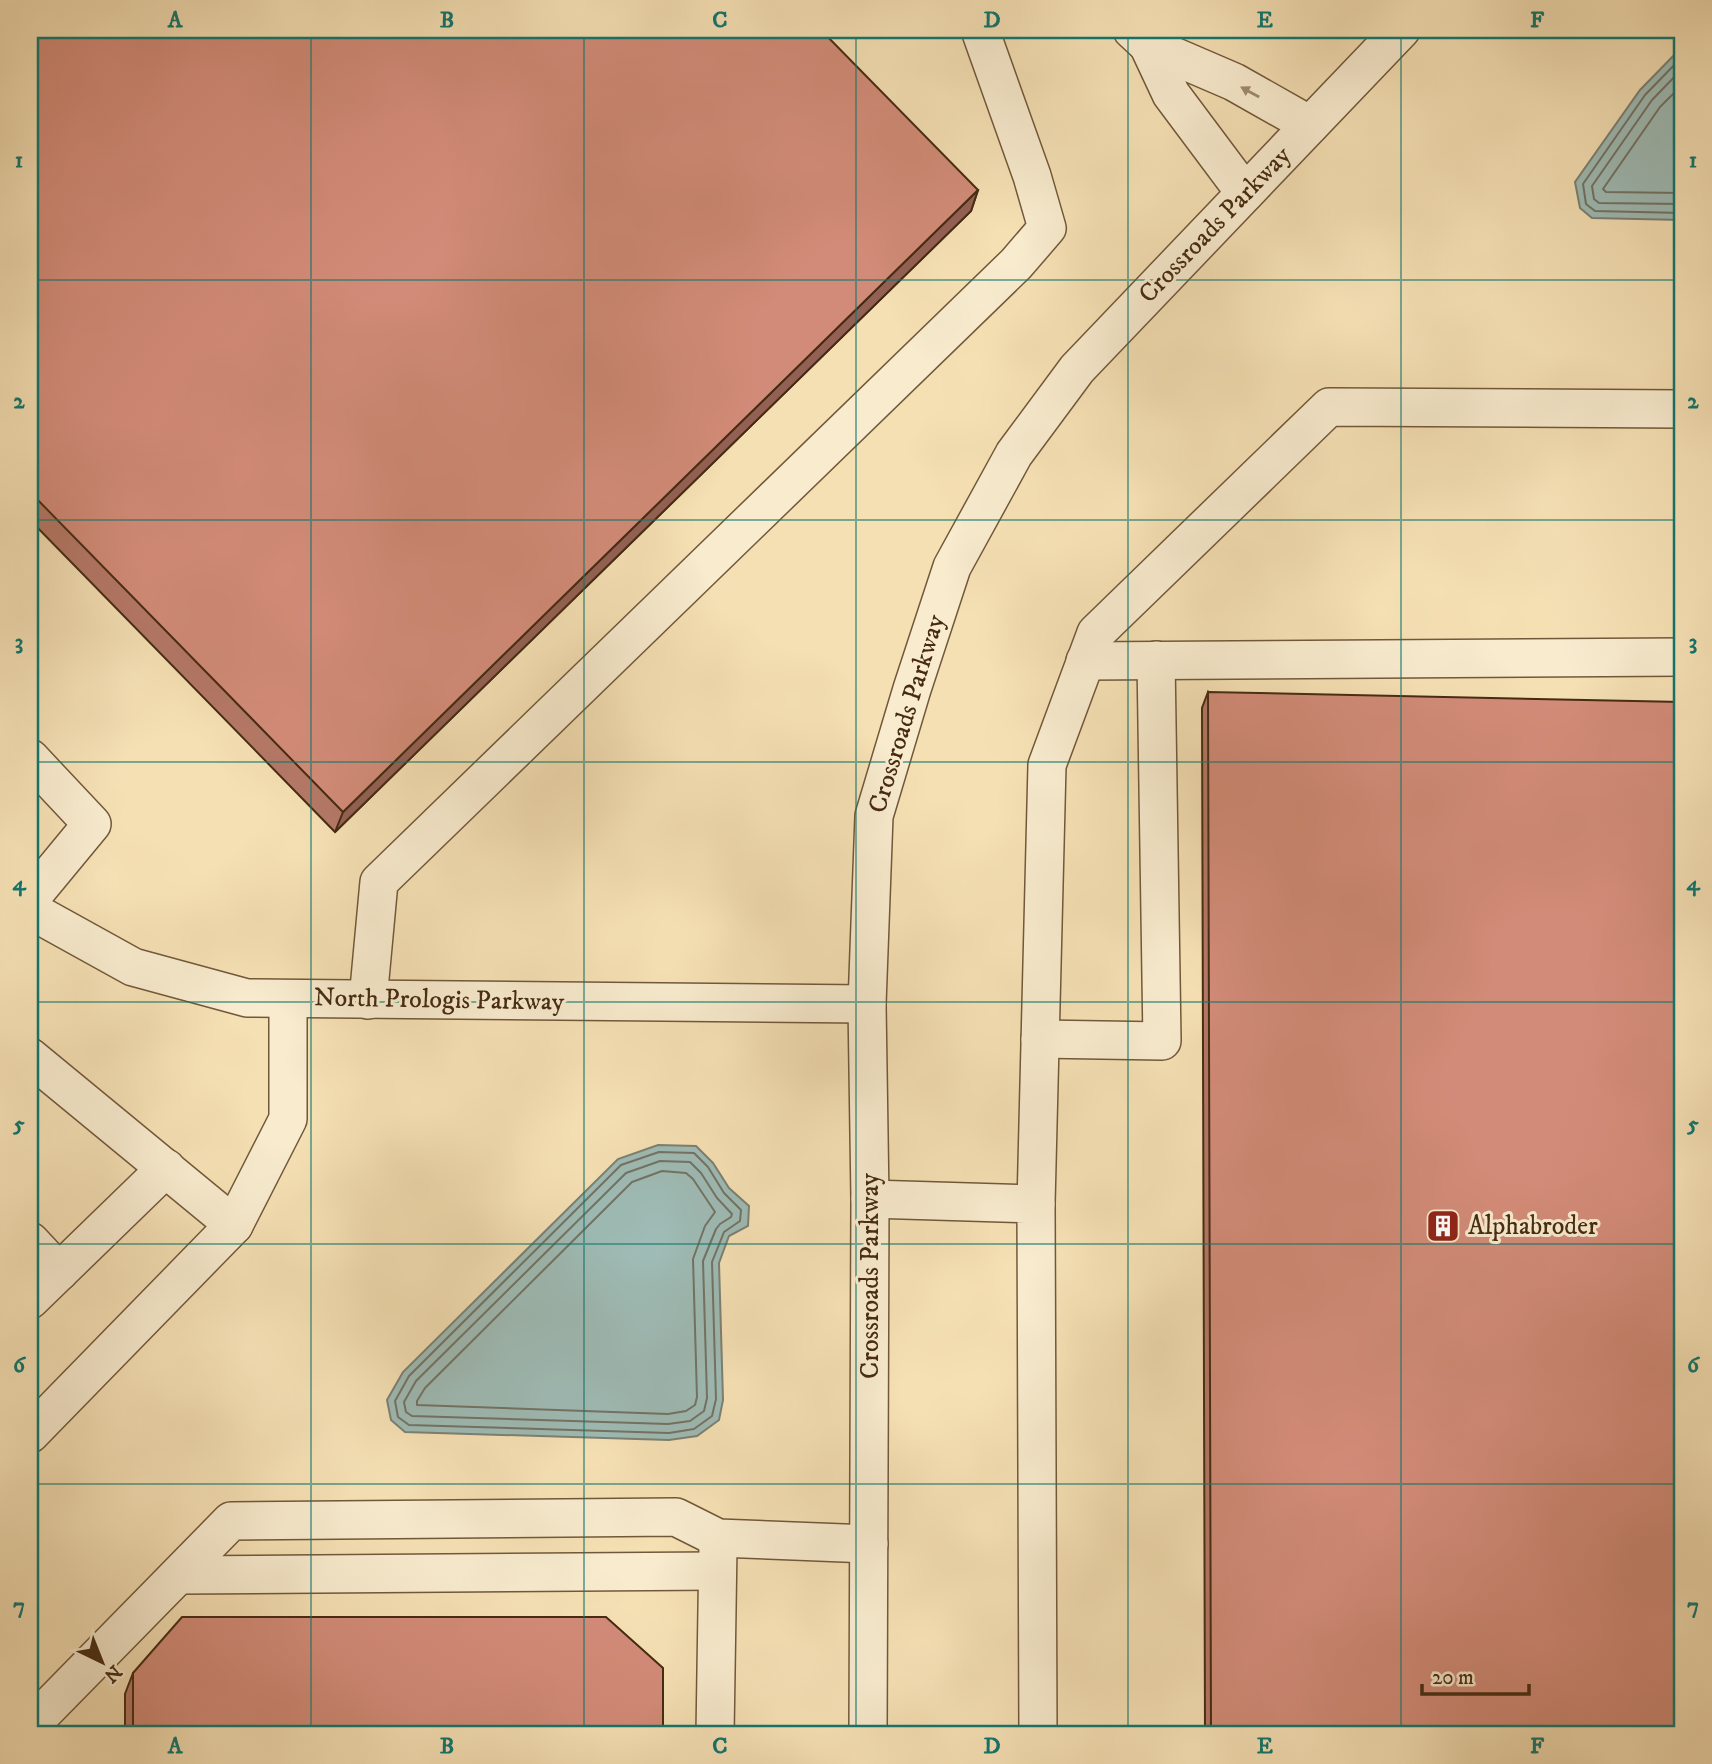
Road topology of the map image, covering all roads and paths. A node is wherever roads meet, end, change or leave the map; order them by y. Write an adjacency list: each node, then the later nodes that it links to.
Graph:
1 (980, 30): 14 (street)
2 (1401, 30): 4 (street, Crossroads Parkway)
3 (1140, 38): 4 (street, one-way to 3); 5 (street)
4 (1310, 125): 5 (street, Crossroads Parkway)
5 (1245, 193): 15 (street, Crossroads Parkway)
6 (1682, 409): 9 (street)
7 (1682, 657): 8 (street)
8 (1156, 660): 9 (street); 16 (street)
9 (1085, 661): 16 (street)
10 (30, 758): 11 (street)
11 (30, 899)
12 (30, 910): 13 (street, North Prologis Parkway)
13 (288, 999): 14 (street, North Prologis Parkway); 21 (street)
14 (369, 1000): 15 (street, North Prologis Parkway)
15 (867, 1004): 19 (street, Crossroads Parkway)
16 (1040, 1039): 20 (street)
17 (30, 1057): 18 (street)
18 (166, 1168): 21 (street); 23 (street)
19 (870, 1199): 20 (street); 26 (street, Crossroads Parkway)
20 (1036, 1205): 32 (street)
21 (234, 1225): 25 (street)
22 (30, 1241): 23 (street)
23 (59, 1272): 24 (street)
24 (30, 1300)
25 (30, 1434)
26 (869, 1544): 27 (street); 31 (street, Crossroads Parkway)
27 (718, 1555): 28 (street); 28 (street); 30 (street)
28 (179, 1575): 29 (street)
29 (30, 1726)
30 (715, 1734)
31 (868, 1734)
32 (1038, 1734)

